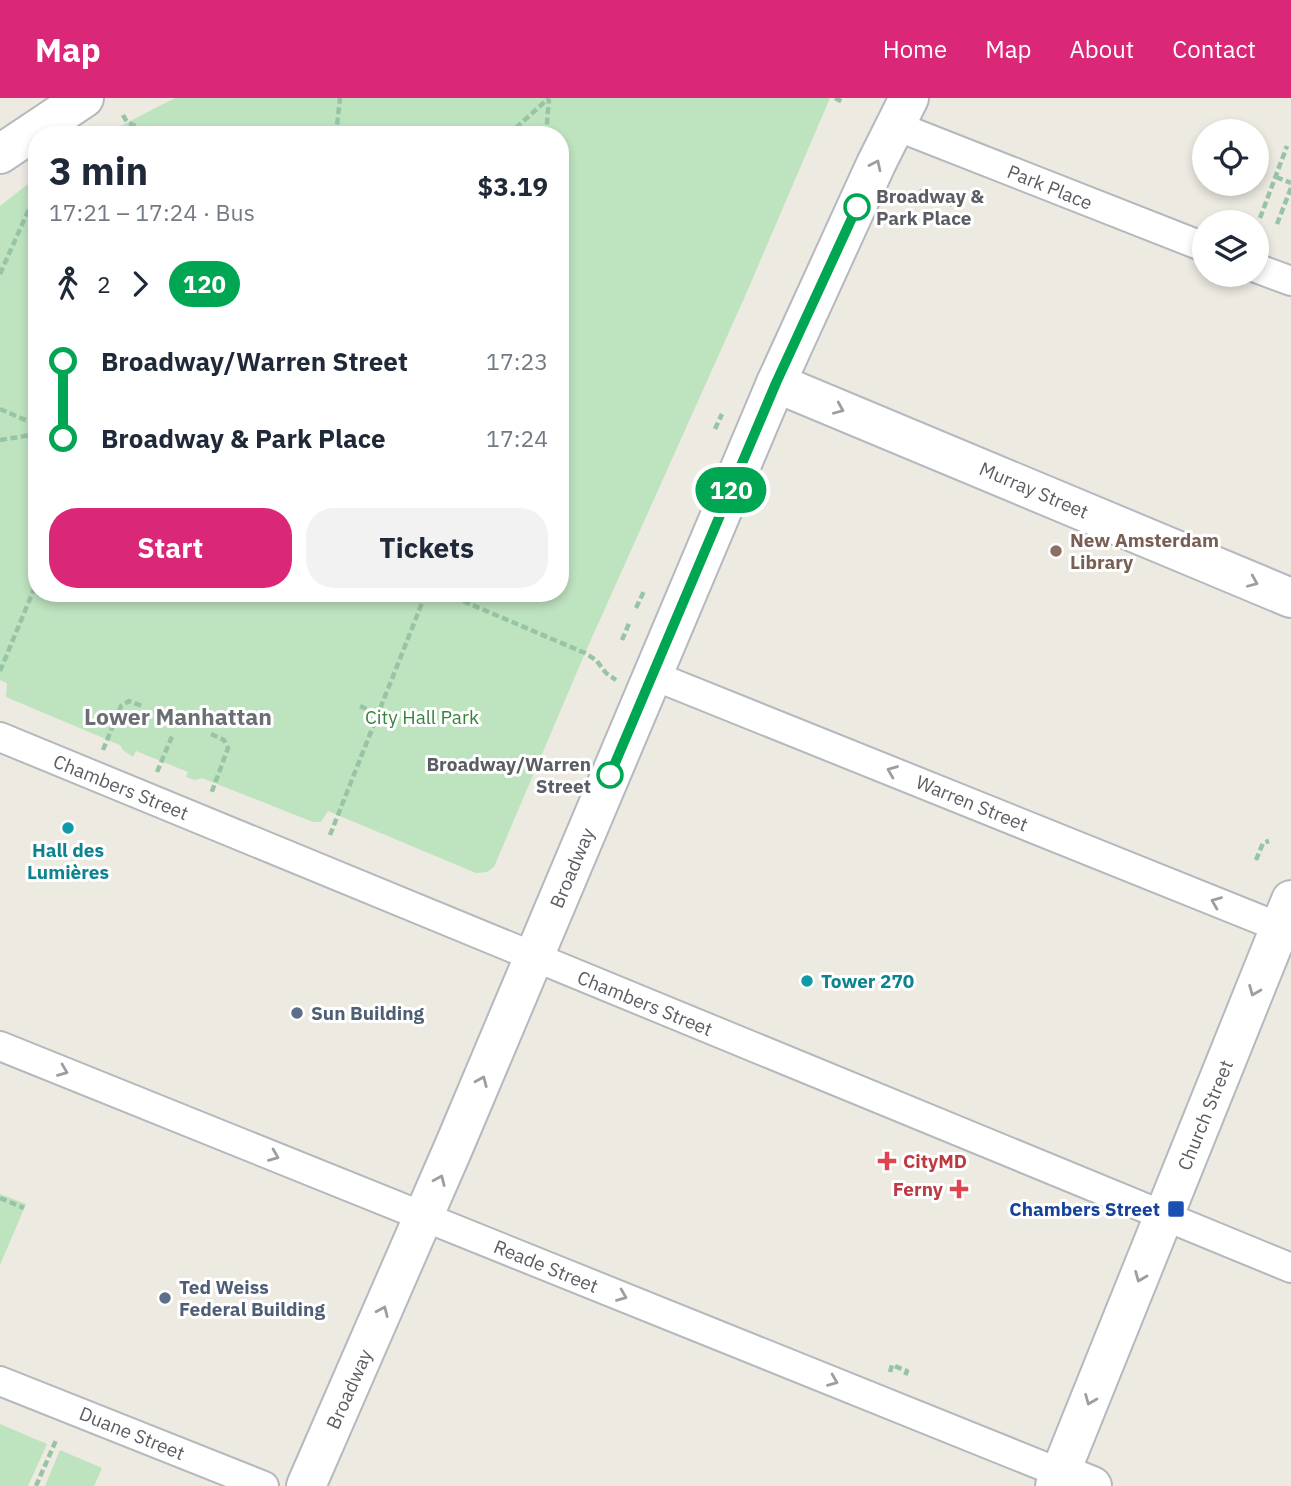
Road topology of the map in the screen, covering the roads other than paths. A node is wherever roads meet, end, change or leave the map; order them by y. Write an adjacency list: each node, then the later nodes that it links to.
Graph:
1 (84, 98): 3 (main road)
2 (902, 112): 6 (street, Park Place); 9 (main road, Broadway, one-way to 2)
3 (42, 126)
4 (28, 135): 5 (main road)
5 (0, 154)
6 (1192, 242)
7 (1269, 273): 8 (street)
8 (1291, 281)
9 (776, 383): 10 (main road, Murray Street, one-way to 10); 11 (main road, Broadway)
10 (1291, 598)
11 (634, 678): 13 (street, Warren Street, one-way to 11); 14 (main road, Broadway)
12 (0, 737): 14 (street, Chambers Street)
13 (1287, 920): 17 (main road, Church Street, one-way to 17)
14 (534, 958): 16 (main road, Broadway, one-way to 14); 17 (street, Chambers Street)
15 (0, 1046): 16 (street, Reade Street, one-way to 16)
16 (424, 1217): 20 (street, Reade Street, one-way to 20); 22 (main road, Broadway, one-way to 16)
17 (1164, 1217): 18 (street, Chambers Street); 20 (main road, Church Street, one-way to 20)
18 (1291, 1268)
19 (0, 1381): 21 (street, Duane Street)
20 (1069, 1482)
21 (264, 1486)
22 (306, 1486)

